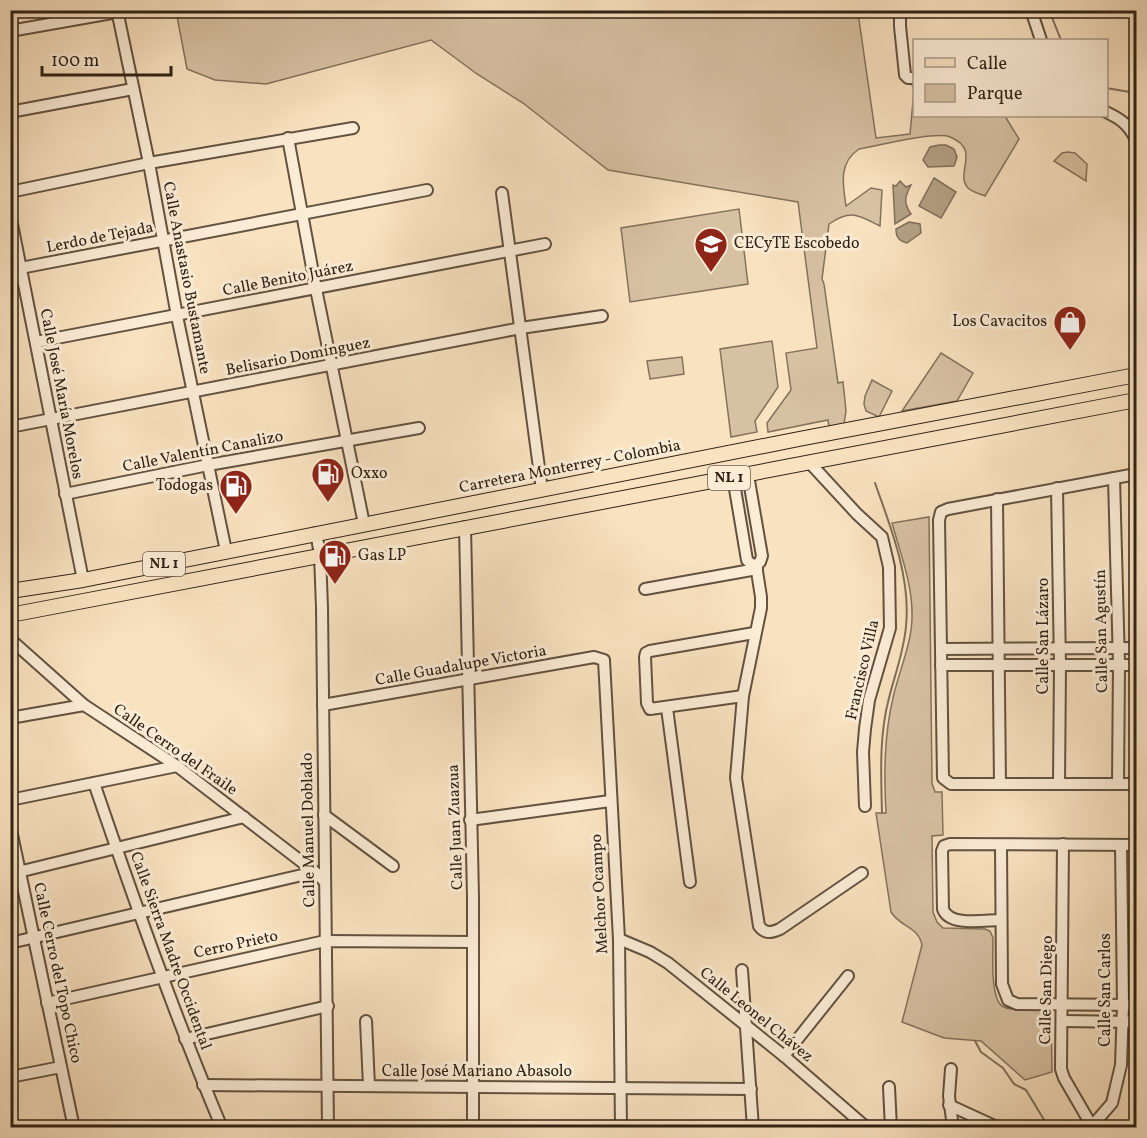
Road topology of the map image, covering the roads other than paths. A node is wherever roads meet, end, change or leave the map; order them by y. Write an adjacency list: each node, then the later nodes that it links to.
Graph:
1 (129, 10): 4 (street)
2 (900, 10): 7 (street)
3 (1031, 10): 6 (street)
4 (117, 12): 5 (street); 8 (street, Calle Anastasio Bustamante)
5 (10, 31)
6 (1041, 39)
7 (913, 78)
8 (133, 89): 9 (street); 14 (street, Calle Anastasio Bustamante)
9 (10, 112)
10 (1108, 113): 13 (street)
11 (353, 128): 12 (street)
12 (288, 138): 14 (street); 19 (street)
13 (1137, 140)
14 (149, 162): 16 (street); 20 (street, Calle Anastasio Bustamante)
15 (427, 190): 19 (street, Lerdo de Tejada)
16 (10, 192)
17 (502, 193): 22 (street)
18 (10, 214): 23 (street, Calle José María Morelos)
19 (302, 215): 20 (street, Lerdo de Tejada); 24 (street)
20 (164, 241): 23 (street, Lerdo de Tejada); 25 (street, Calle Anastasio Bustamante)
21 (545, 244): 22 (street, Calle Benito Juárez)
22 (510, 251): 24 (street, Calle Benito Juárez); 27 (street)
23 (15, 269): 28 (street, Calle José María Morelos)
24 (316, 289): 25 (street, Calle Benito Juárez); 29 (street)
25 (177, 316): 28 (street, Calle Benito Juárez); 31 (street, Calle Anastasio Bustamante)
26 (602, 316): 27 (street, Belisario Domínguez)
27 (521, 328): 29 (street, Belisario Domínguez); 44 (street)
28 (36, 342): 33 (street, Calle José María Morelos)
29 (332, 366): 31 (street, Belisario Domínguez); 36 (street)
30 (1137, 375): 44 (main road, Carretera Monterrey - Colombia / NL 1)
31 (193, 393): 33 (street, Belisario Domínguez); 38 (street, Calle Anastasio Bustamante)
32 (1137, 400): 37 (main road, NL 1)
33 (50, 420): 34 (street, Belisario Domínguez); 45 (street, Calle José María Morelos)
34 (10, 428)
35 (419, 428): 36 (street, Calle Valentín Canalizo)
36 (348, 441): 38 (street, Calle Valentín Canalizo); 47 (street)
37 (810, 463): 40 (main road, NL 1); 86 (street, Francisco Villa)
38 (207, 465): 45 (street, Calle Valentín Canalizo); 52 (street, Calle Anastasio Bustamante)
39 (1137, 474): 42 (street)
40 (748, 475): 41 (main road, NL 1); 50 (street)
41 (733, 477): 48 (main road, NL 1); 51 (street)
42 (1114, 478): 43 (street); 61 (street, Calle San Agustín)
43 (1057, 488): 46 (street); 65 (street, Calle San Lázaro)
44 (542, 490): 47 (main road, Carretera Monterrey - Colombia / NL 1)
45 (65, 494): 55 (street, Calle José María Morelos)
46 (998, 499): 63 (street); 64 (street)
47 (364, 524): 49 (main road, Carretera Monterrey - Colombia / NL 1)
48 (465, 526): 53 (main road, NL 1); 72 (street, Calle Juan Zuazua)
49 (316, 533): 52 (main road, Carretera Monterrey - Colombia / NL 1); 53 (street, Calle Manuel Doblado)
50 (758, 537): 51 (street); 54 (street)
51 (744, 539): 54 (street)
52 (226, 551): 55 (main road, Carretera Monterrey - Colombia / NL 1)
53 (320, 554): 58 (main road, NL 1); 75 (street, Calle Manuel Doblado)
54 (757, 567): 56 (street); 59 (street)
55 (83, 580): 57 (main road, Carretera Monterrey - Colombia / NL 1)
56 (645, 589)
57 (10, 591)
58 (10, 615)
59 (754, 633): 73 (street); 76 (street)
60 (10, 639): 74 (street, Calle Cerro del Fraile)
61 (1118, 648): 62 (street); 65 (street); 69 (street, Calle San Agustín)
62 (1137, 648)
63 (941, 649): 64 (street); 67 (street)
64 (999, 649): 65 (street); 68 (street)
65 (1060, 649): 71 (street, Calle San Lázaro)
66 (603, 659): 72 (street, Calle Guadalupe Victoria); 85 (street, Melchor Ocampo)
67 (941, 665): 68 (street); 80 (street)
68 (999, 665): 71 (street); 80 (street)
69 (1119, 665): 70 (street); 71 (street); 82 (street, Calle San Agustín)
70 (1137, 665)
71 (1060, 666): 81 (street, Calle San Lázaro)
72 (467, 681): 75 (street, Calle Guadalupe Victoria); 89 (street, Calle Juan Zuazua)
73 (743, 696): 76 (street); 99 (street)
74 (84, 705): 77 (street); 78 (street, Calle Cerro del Fraile)
75 (323, 705): 87 (street, Calle Manuel Doblado)
76 (667, 708): 101 (street)
77 (10, 718)
78 (177, 766): 79 (street); 88 (street, Calle Cerro del Fraile)
79 (94, 783): 84 (street); 95 (street, Calle Sierra Madre Occidental)
80 (1000, 784): 81 (street)
81 (1059, 784): 82 (street)
82 (1118, 784): 83 (street)
83 (1137, 784)
84 (10, 800)
85 (610, 801): 89 (street); 105 (street, Melchor Ocampo)
86 (865, 806)
87 (324, 815): 96 (street); 100 (street, Calle Manuel Doblado)
88 (244, 817): 95 (street); 97 (street, Calle Cerro del Fraile)
89 (471, 820): 107 (street, Calle Juan Zuazua)
90 (10, 825): 98 (street, Calle Cerro del Topo Chico)
91 (1063, 844): 92 (street); 93 (street); 113 (street, Calle San Diego)
92 (1001, 845): 103 (street); 103 (street)
93 (1121, 845): 94 (street); 114 (street, Calle San Carlos)
94 (1137, 845)
95 (117, 850): 98 (street); 102 (street, Calle Sierra Madre Occidental)
96 (393, 866)
97 (315, 872): 100 (street, Calle Cerro del Fraile); 102 (street)
98 (16, 873): 104 (street, Calle Cerro del Topo Chico)
99 (862, 873)
100 (325, 882): 106 (street, Calle Manuel Doblado)
101 (690, 882)
102 (139, 912): 104 (street); 110 (street, Calle Sierra Madre Occidental)
103 (1001, 920): 113 (street)
104 (34, 938): 108 (street); 112 (street, Calle Cerro del Topo Chico)
105 (619, 939): 121 (street, Calle Leonel Chávez); 132 (street, Melchor Ocampo)
106 (325, 941): 107 (street, Cerro Prieto); 110 (street, Cerro Prieto); 116 (street, Calle Manuel Doblado)
107 (473, 942): 130 (street, Calle Juan Zuazua)
108 (10, 943)
109 (742, 970): 121 (street)
110 (161, 976): 112 (street, Cerro Prieto); 122 (street, Calle Sierra Madre Occidental)
111 (849, 976): 123 (street)
112 (47, 1003): 124 (street, Calle Cerro del Topo Chico)
113 (1063, 1004): 114 (street); 118 (street, Calle San Diego)
114 (1123, 1005): 115 (street); 119 (street, Calle San Carlos)
115 (1137, 1005)
116 (328, 1006): 122 (street); 128 (street, Calle Manuel Doblado)
117 (366, 1020): 129 (street)
118 (1062, 1022): 119 (street); 136 (street, Calle San Diego)
119 (1122, 1022): 120 (street); 136 (street, Calle San Carlos)
120 (1137, 1022)
121 (747, 1028): 123 (street, Calle Leonel Chávez); 133 (street)
122 (185, 1039): 127 (street, Calle Sierra Madre Occidental)
123 (784, 1056): 142 (street, Calle Leonel Chávez)
124 (61, 1067): 126 (street); 137 (street, Calle Cerro del Topo Chico)
125 (951, 1069): 134 (street)
126 (10, 1077)
127 (203, 1085): 128 (street, Calle José Mariano Abasolo); 135 (street, Calle Sierra Madre Occidental)
128 (328, 1085): 129 (street, Calle José Mariano Abasolo); 138 (street, Calle Manuel Doblado)
129 (369, 1086): 130 (street, Calle José Mariano Abasolo)
130 (473, 1086): 132 (street, Calle José Mariano Abasolo); 139 (street, Calle Juan Zuazua)
131 (889, 1087): 143 (street)
132 (621, 1088): 133 (street, Calle José Mariano Abasolo); 140 (street, Melchor Ocampo)
133 (751, 1089): 141 (street)
134 (950, 1104): 144 (street); 145 (street)
135 (220, 1127)
136 (1093, 1127)
137 (74, 1128)
138 (328, 1128)
139 (473, 1128)
140 (621, 1128)
141 (753, 1128)
142 (867, 1128)
143 (891, 1128)
144 (953, 1128)
145 (999, 1128)

